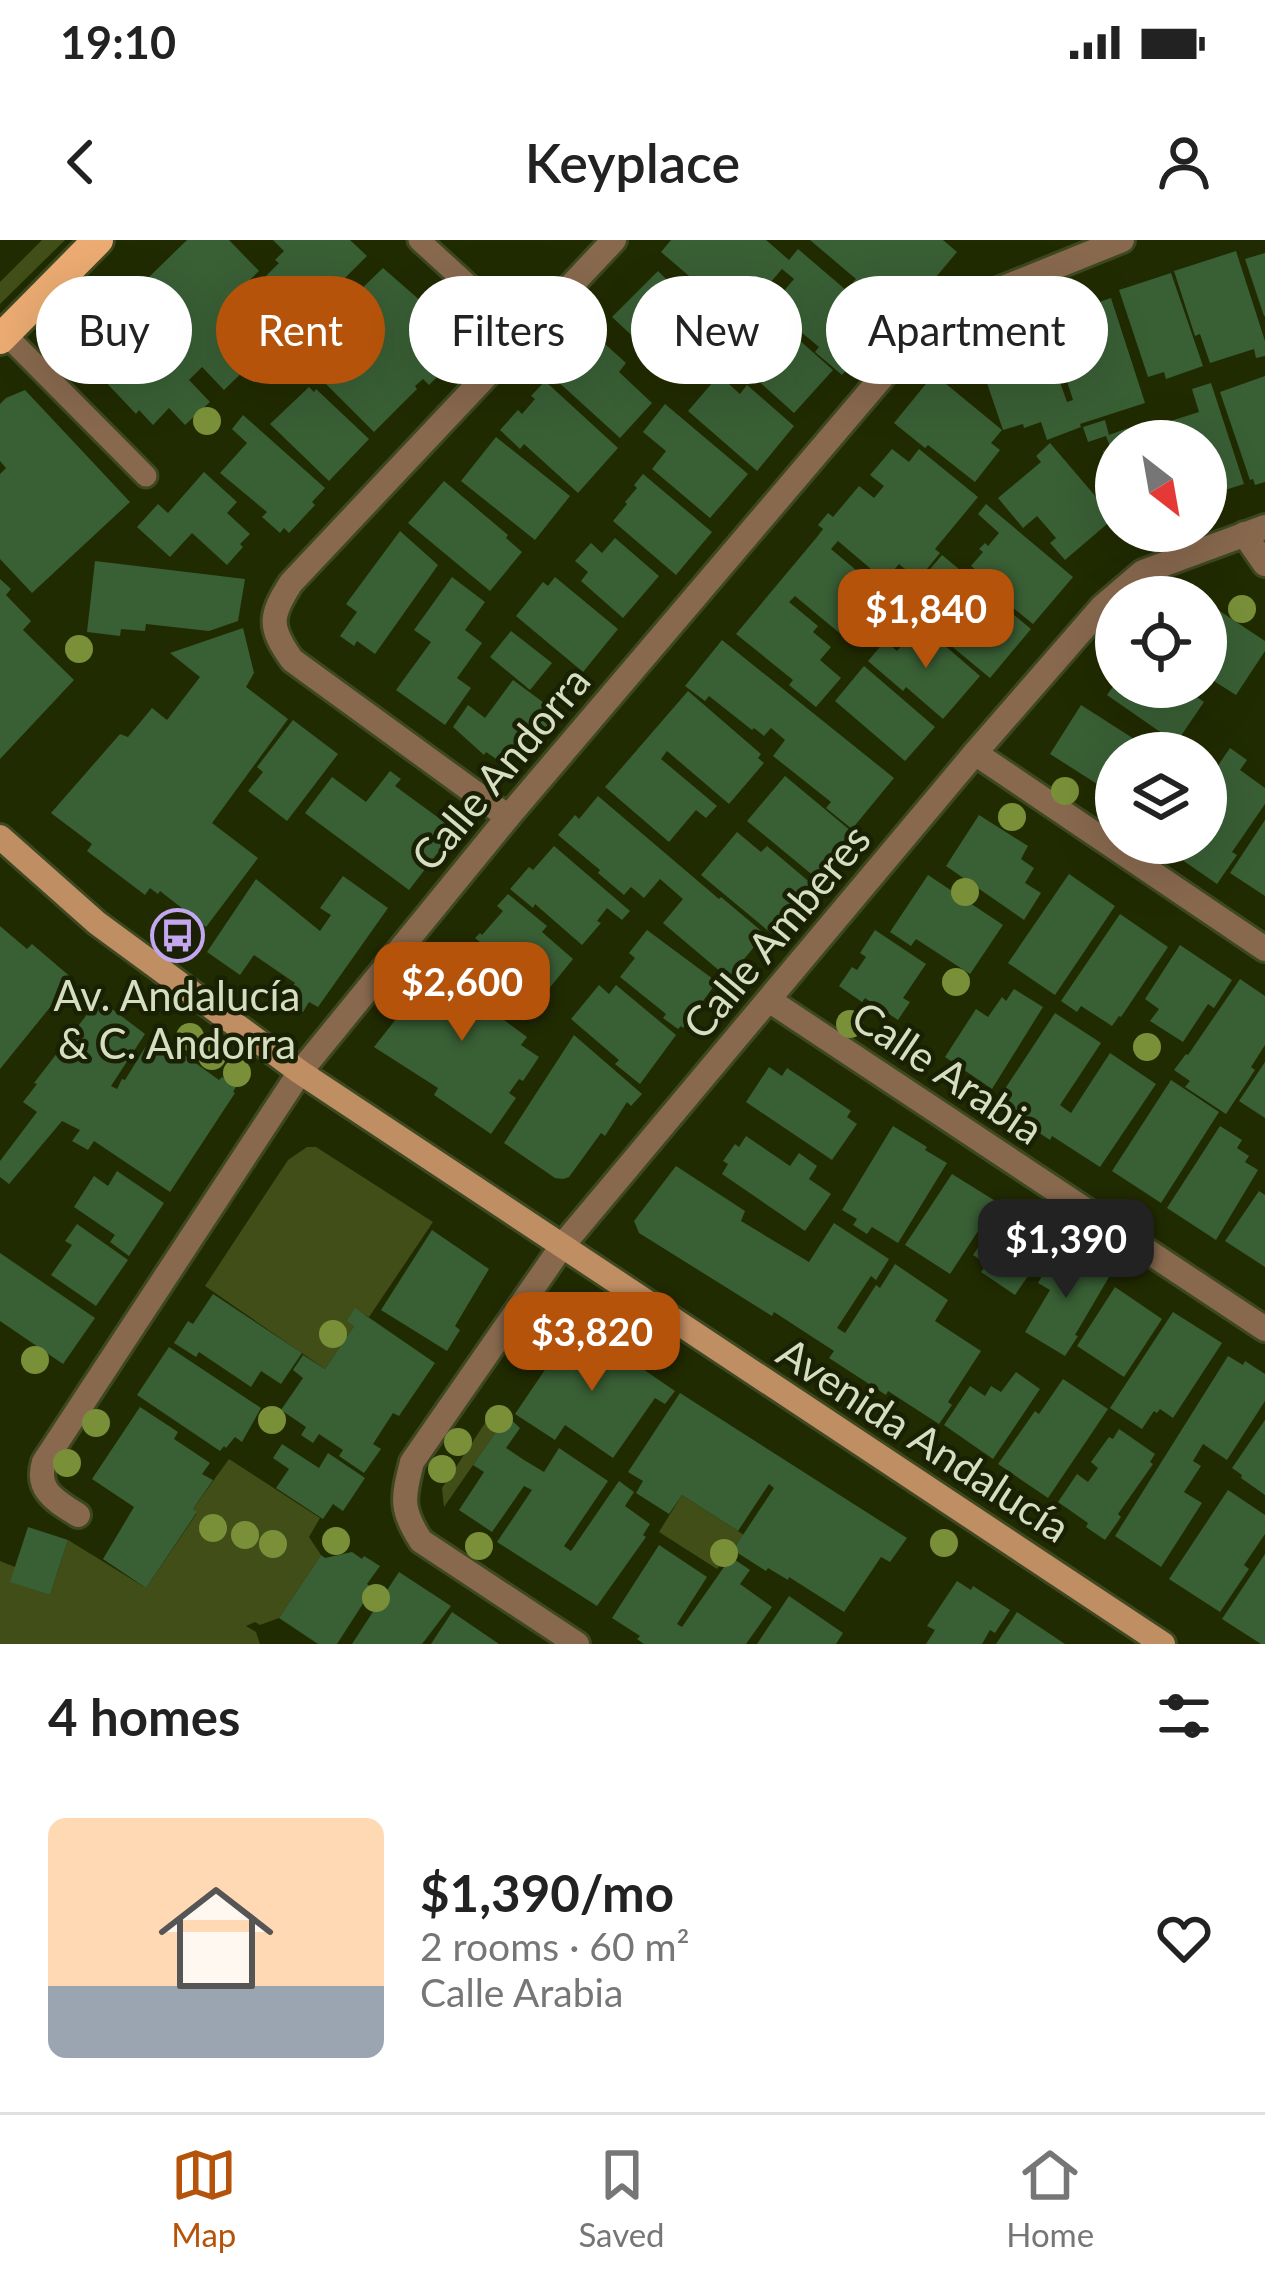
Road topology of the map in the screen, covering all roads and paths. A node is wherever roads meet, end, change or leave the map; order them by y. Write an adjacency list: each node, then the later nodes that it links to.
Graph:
1 (98, 240): 6 (main road)
2 (419, 240): 5 (lane)
3 (614, 240): 11 (street)
4 (1119, 240): 11 (street, Calle Andorra)
5 (458, 276)
6 (3, 337): 7 (lane)
7 (146, 476)
8 (1254, 531): 9 (street); 10 (street, Calle Amberes)
9 (1265, 564)
10 (975, 753): 13 (street); 14 (street, Calle Amberes)
11 (508, 818): 15 (street, Calle Andorra)
12 (0, 837): 15 (street, Avenida Andalucía)
13 (1265, 949)
14 (769, 1000): 16 (street, Calle Amberes); 17 (street, Calle Arabia)
15 (300, 1072): 16 (street, Avenida Andalucía); 18 (street, Calle Andorra)
16 (562, 1246): 19 (street, Calle Amberes); 20 (street, Avenida Andalucía)
17 (1265, 1329)
18 (78, 1515)
19 (577, 1644)
20 (1163, 1644)

